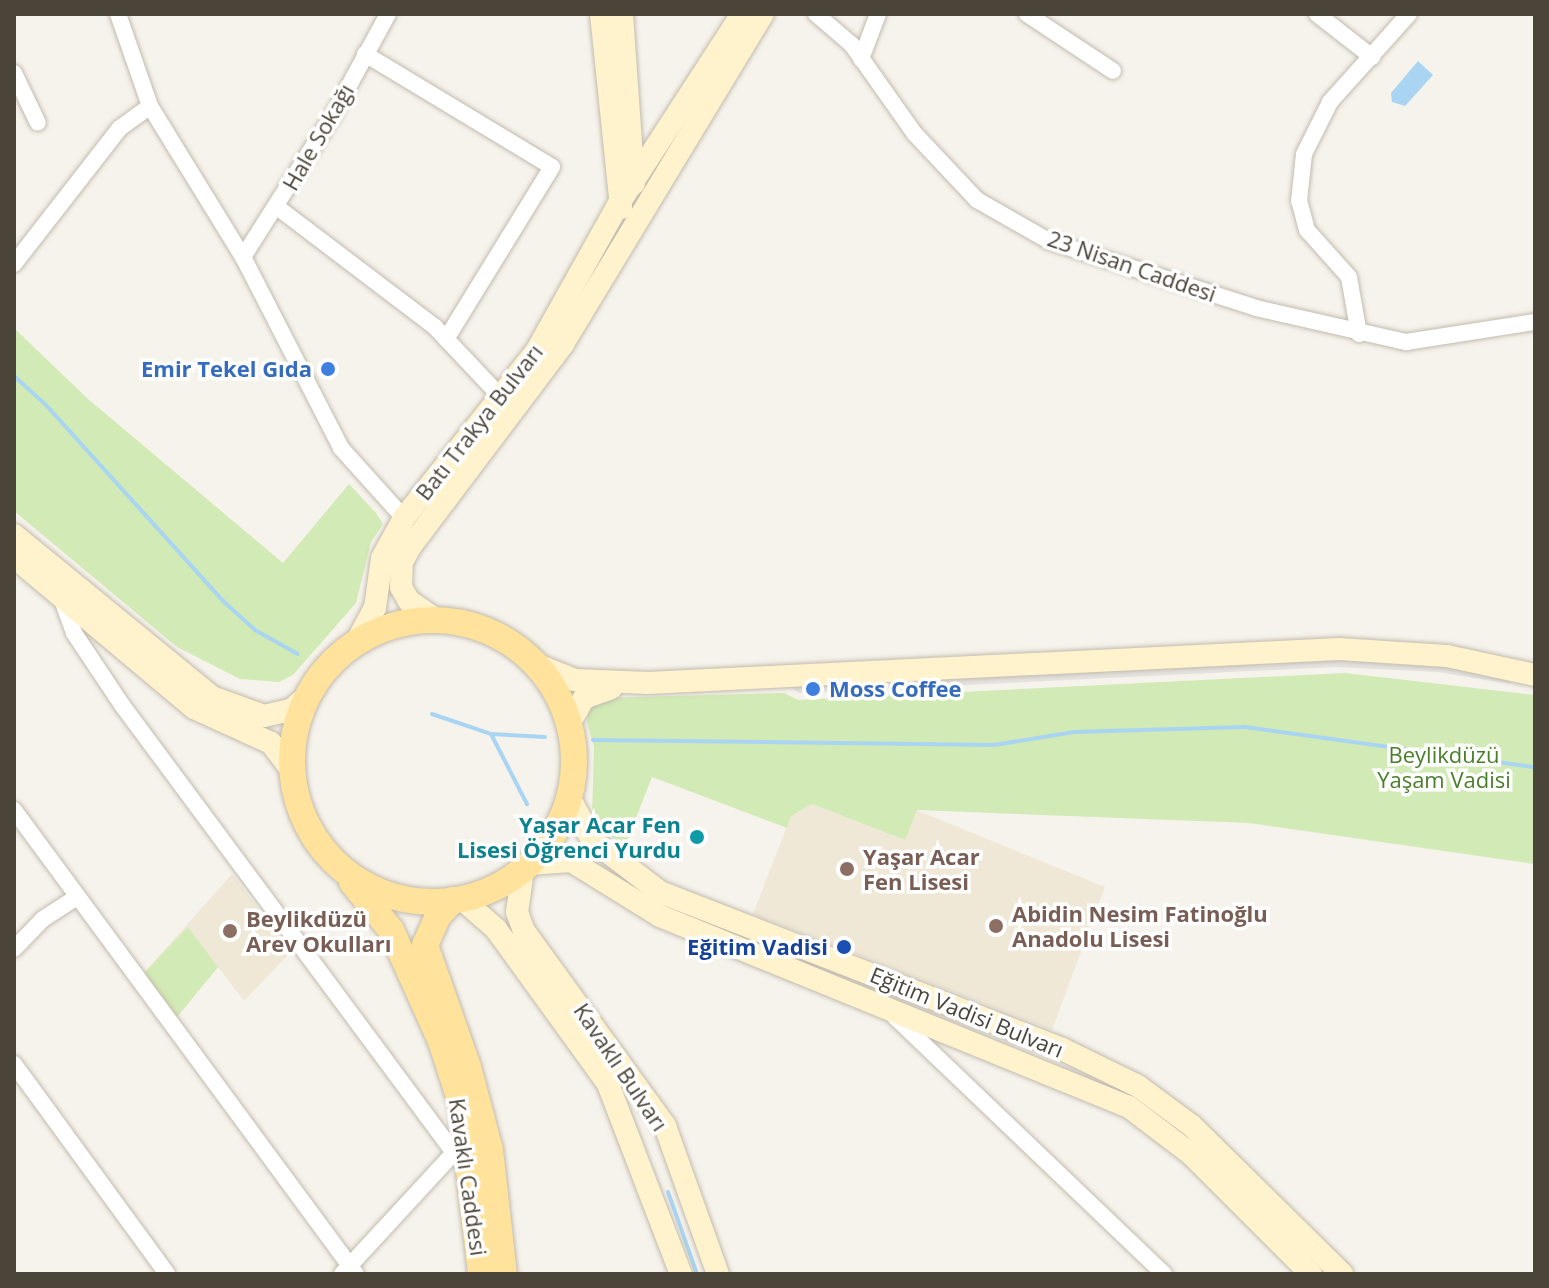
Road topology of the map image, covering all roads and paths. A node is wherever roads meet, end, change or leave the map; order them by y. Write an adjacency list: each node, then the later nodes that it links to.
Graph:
1 (118, 14): 17 (street)
2 (388, 14): 12 (street, Hale Sokağı)
3 (601, 14): 22 (main road)
4 (622, 14): 18 (main road)
5 (742, 14): 20 (main road, Batı Trakya Bulvarı)
6 (763, 14): 24 (main road, Batı Trakya Bulvarı)
7 (816, 14): 14 (street, 23 Nisan Caddesi)
8 (878, 14): 14 (street)
9 (1027, 14): 15 (street)
10 (1317, 14): 13 (street)
11 (1409, 14): 13 (street)
12 (365, 54): 23 (street, Hale Sokağı); 29 (street)
13 (1372, 57): 28 (street)
14 (861, 59): 28 (street, 23 Nisan Caddesi)
15 (1113, 71)
16 (14, 73): 19 (street)
17 (150, 106): 25 (street); 26 (street)
18 (631, 107): 20 (main road); 21 (main road)
19 (38, 123)
20 (671, 124): 21 (main road, Batı Trakya Bulvarı)
21 (634, 181): 22 (main road, Batı Trakya Bulvarı); 24 (main road)
22 (618, 205): 24 (main road); 30 (main road, Batı Trakya Bulvarı)
23 (277, 207): 25 (street, Hale Sokağı); 29 (street)
24 (639, 217): 35 (main road, Batı Trakya Bulvarı)
25 (243, 257): 31 (street)
26 (14, 264)
27 (1534, 325): 28 (street, 23 Nisan Caddesi)
28 (1359, 334)
29 (446, 339): 30 (street)
30 (501, 397): 31 (main road, Batı Trakya Bulvarı)
31 (404, 518): 36 (main road, Batı Trakya Bulvarı)
32 (14, 535): 40 (main road)
33 (14, 557): 34 (main road)
34 (60, 596): 42 (main road); 52 (street)
35 (437, 620): 36 (main road); 37 (main road)
36 (356, 643): 40 (main road)
37 (535, 664): 39 (main road); 41 (main road)
38 (1535, 675): 39 (main road)
39 (648, 683): 41 (main road)
40 (307, 696): 42 (main road)
41 (569, 724): 43 (main road)
42 (292, 771): 46 (main road)
43 (569, 797): 45 (main road); 61 (main road, Eğitim Vadisi Bulvarı)
44 (14, 810): 47 (street)
45 (526, 867): 48 (main road); 50 (main road, Eğitim Vadisi Bulvarı); 58 (main road, Kavaklı Bulvarı)
46 (342, 870): 48 (main road); 52 (main road, Kavaklı Caddesi)
47 (77, 897): 49 (street); 53 (street)
48 (458, 900): 56 (main road, Kavaklı Caddesi); 57 (main road, Kavaklı Bulvarı)
49 (14, 949)
50 (881, 1006): 59 (street); 60 (main road, Eğitim Vadisi Bulvarı)
51 (14, 1064): 54 (street)
52 (459, 1146): 53 (street); 55 (main road, Kavaklı Caddesi)
53 (349, 1271)
54 (167, 1274)
55 (481, 1274)
56 (504, 1274)
57 (681, 1274)
58 (718, 1274)
59 (1164, 1274)
60 (1311, 1274)
61 (1342, 1274)

